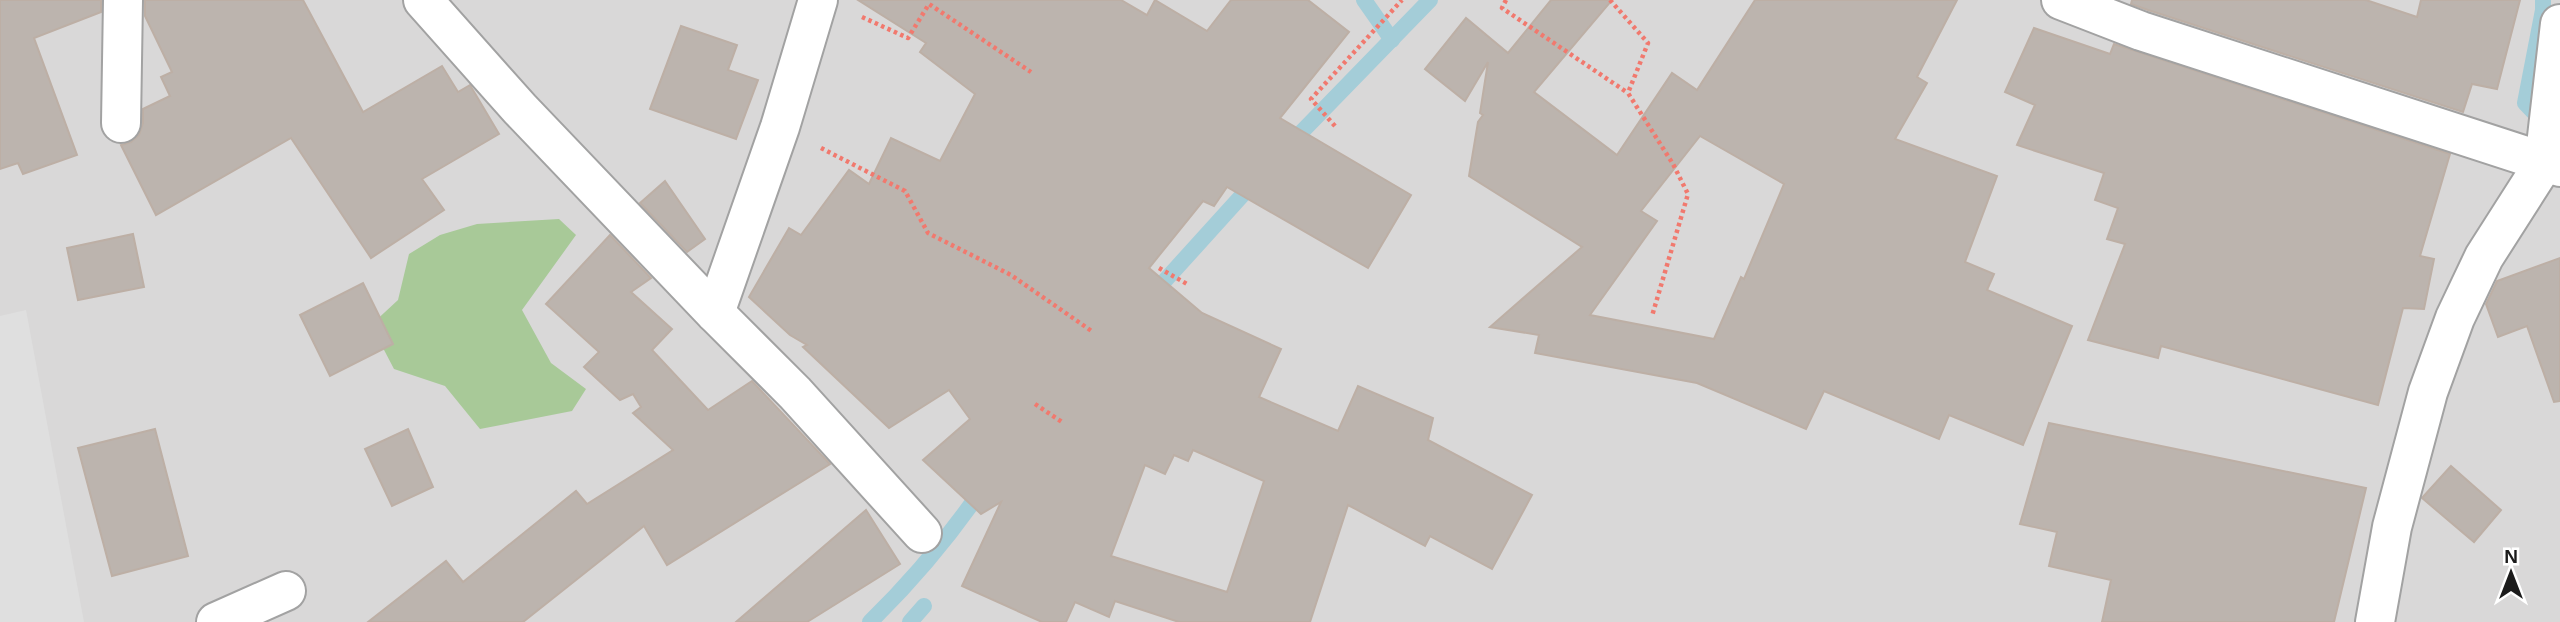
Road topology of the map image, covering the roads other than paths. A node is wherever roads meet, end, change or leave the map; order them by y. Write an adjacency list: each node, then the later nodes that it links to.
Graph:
1 (123, 0): 6 (street)
2 (423, 0): 8 (street)
3 (818, 0): 8 (street)
4 (2060, 0): 7 (street)
5 (2560, 24): 7 (street)
6 (121, 123)
7 (2552, 165): 12 (street)
8 (715, 313): 9 (street)
9 (922, 533)
10 (286, 592): 11 (street)
11 (216, 622)
12 (2375, 622)

